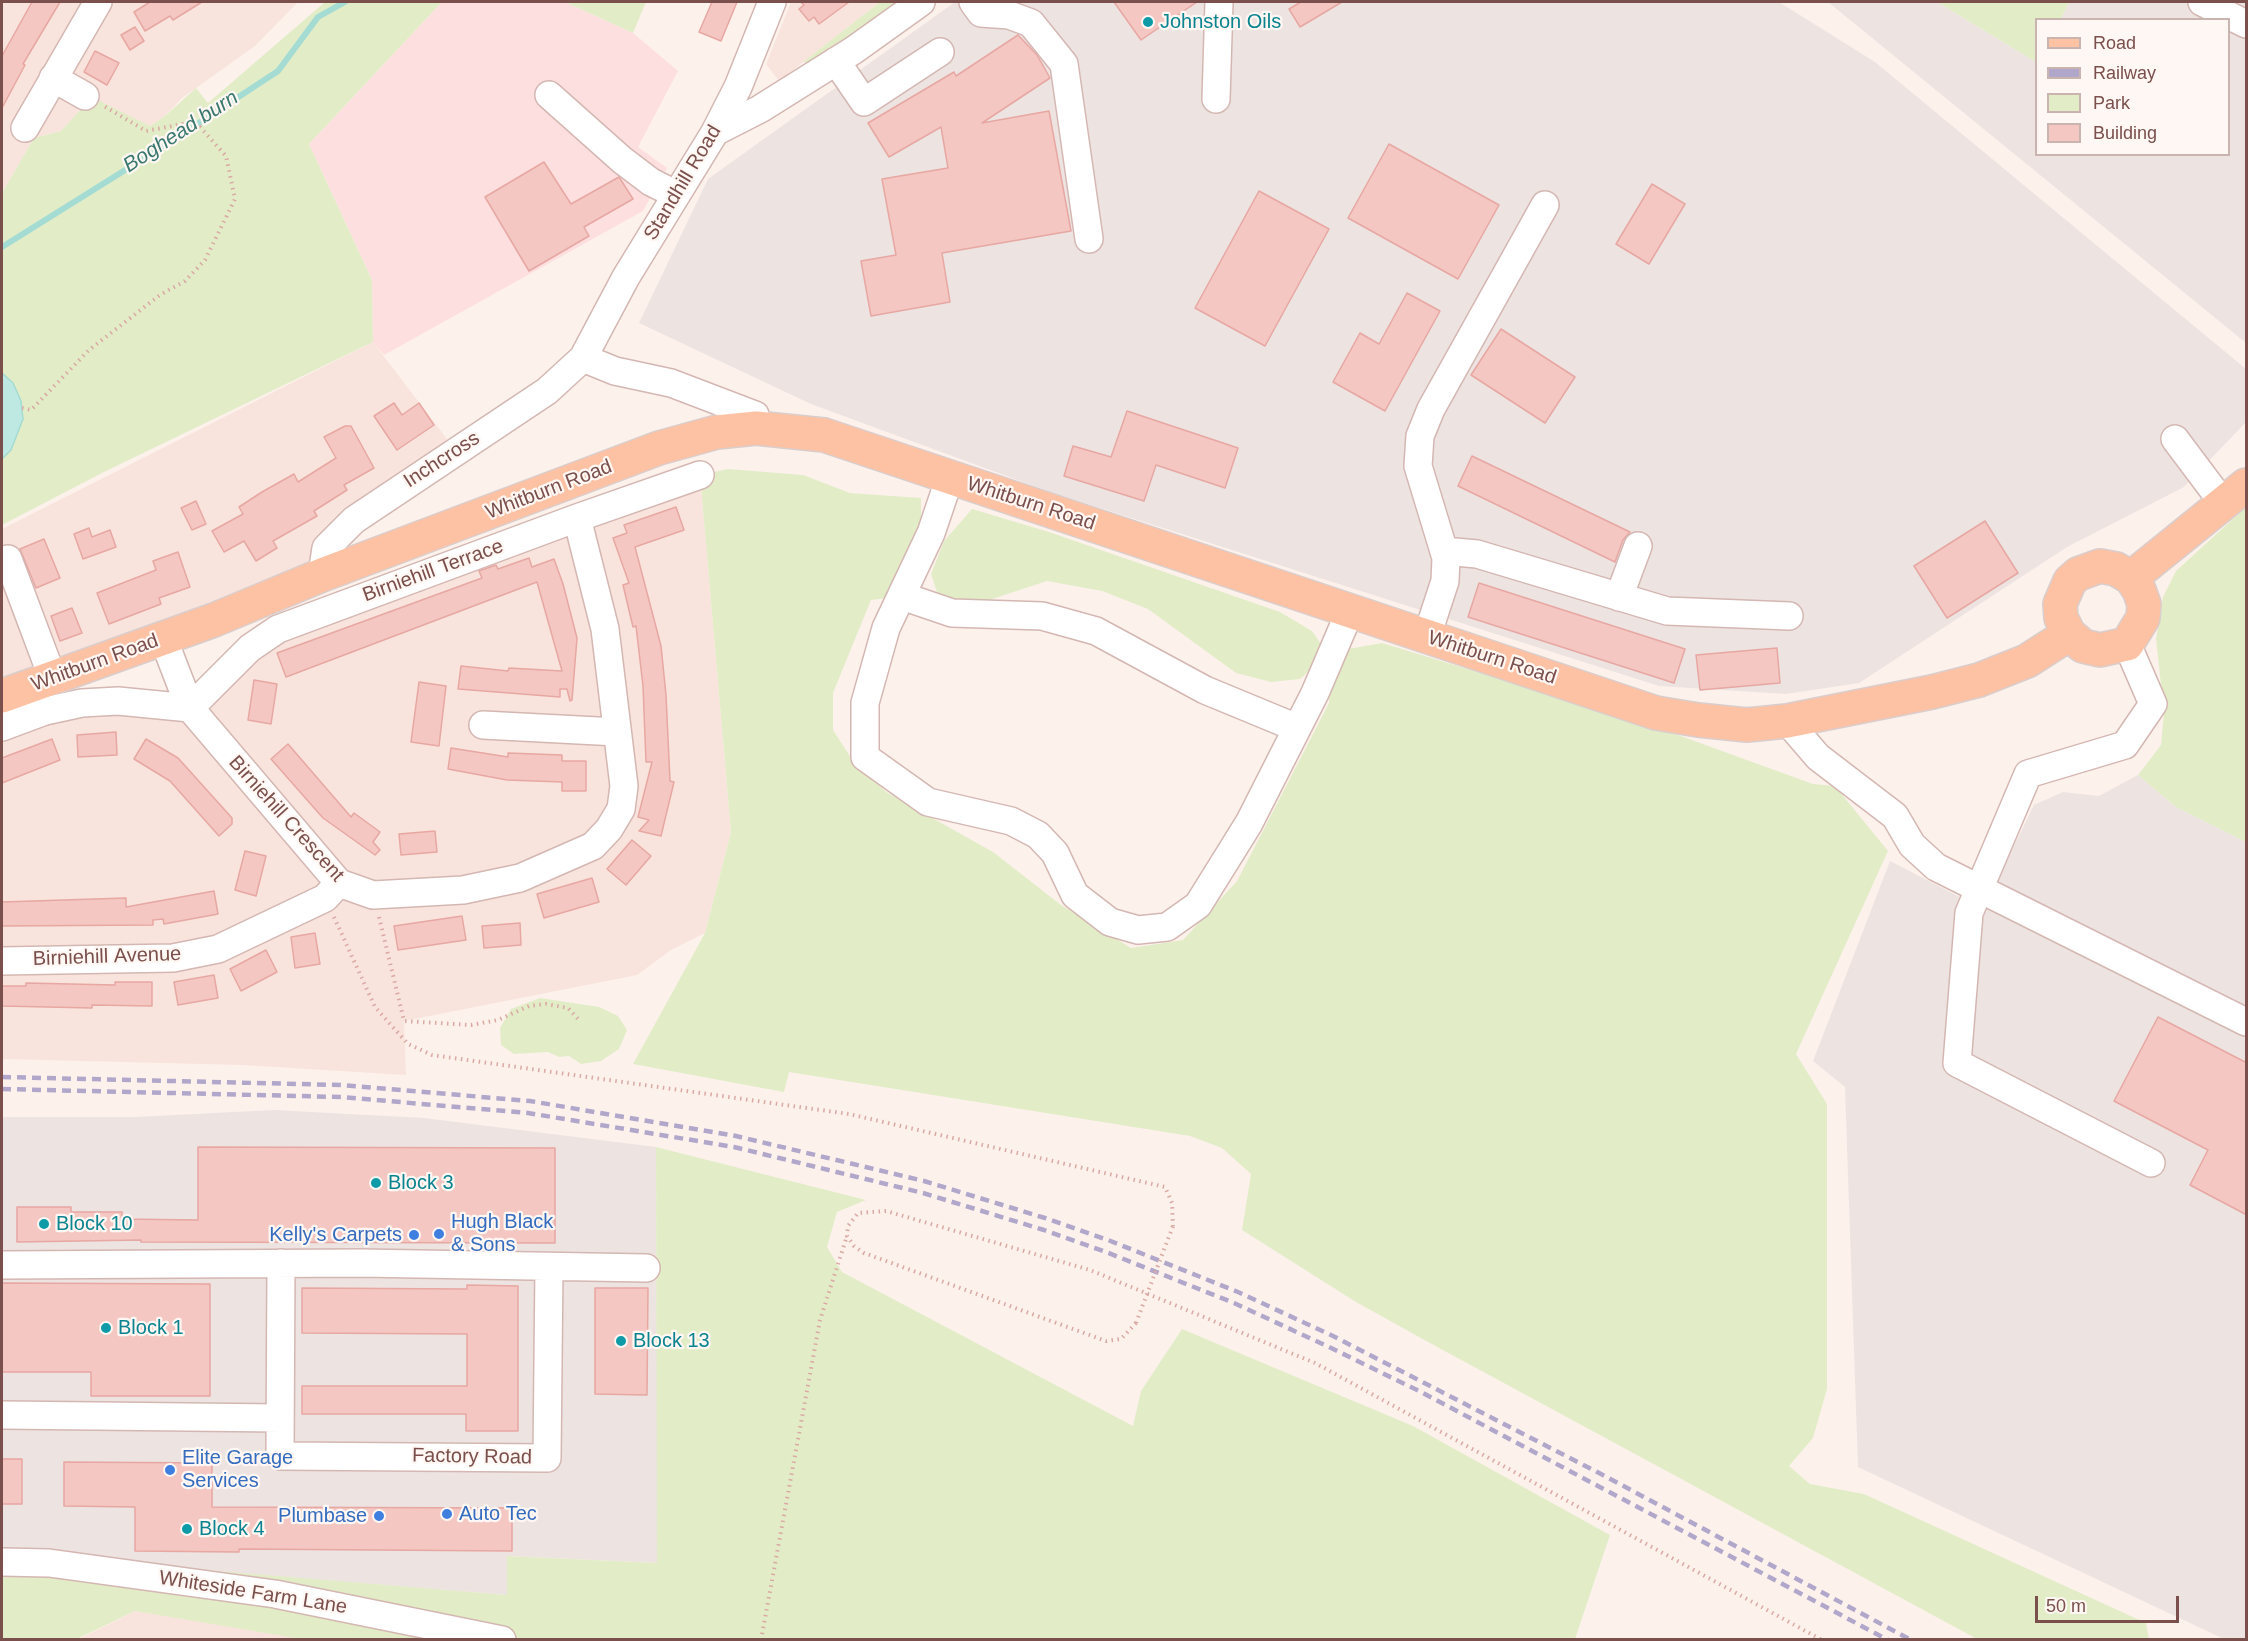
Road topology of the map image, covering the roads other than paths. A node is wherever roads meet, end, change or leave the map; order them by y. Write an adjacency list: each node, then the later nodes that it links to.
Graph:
1 (98, 2): 10 (street)
2 (772, 2): 15 (street, Standhill Road)
3 (921, 2): 9 (street)
4 (973, 2): 18 (street)
5 (1219, 2): 13 (street)
6 (2202, 2): 7 (street)
7 (2247, 24)
8 (940, 52): 9 (street)
9 (836, 61): 15 (street)
10 (53, 78): 12 (street); 14 (street)
11 (549, 95): 16 (street)
12 (85, 96)
13 (1216, 99)
14 (25, 128)
15 (715, 132): 16 (street, Standhill Road)
16 (675, 194): 19 (street, Standhill Road)
17 (1545, 205): 27 (street)
18 (1089, 239)
19 (583, 358): 20 (street); 29 (street, Inchcross)
20 (756, 428): 23 (main road, Whitburn Road); 29 (main road, Whitburn Road)
21 (2175, 439): 24 (street)
22 (700, 475): 25 (street, Birniehill Terrace)
23 (950, 477): 31 (street); 33 (main road, Whitburn Road)
24 (2235, 494): 30 (main road)
25 (577, 518): 41 (street, Birniehill Terrace); 46 (street, Birniehill Crescent)
26 (1638, 546): 32 (street)
27 (1444, 551): 32 (street); 36 (street)
28 (8, 559): 39 (street)
29 (322, 575): 37 (main road, Whitburn Road)
30 (2131, 578): 35 (main road); 38 (main road)
31 (902, 596): 45 (street); 45 (street)
32 (1619, 597): 34 (street)
33 (1350, 611): 36 (main road, Whitburn Road); 45 (street)
34 (1789, 616)
35 (2069, 634): 38 (main road); 42 (main road, Whitburn Road)
36 (1427, 636): 42 (main road, Whitburn Road)
37 (163, 638): 39 (main road, Whitburn Road); 41 (street, Birniehill Crescent)
38 (2127, 644): 47 (street)
39 (53, 678): 40 (main road, Whitburn Road)
40 (2, 696)
41 (190, 708): 44 (street); 48 (street, Birniehill Crescent)
42 (1787, 721): 47 (street)
43 (483, 725): 46 (street)
44 (2, 728)
45 (1297, 728)
46 (617, 732): 48 (street, Birniehill Crescent)
47 (1979, 888): 50 (street); 51 (street)
48 (332, 890): 49 (street, Birniehill Avenue)
49 (2, 961)
50 (2247, 1022)
51 (2151, 1163)
52 (281, 1263): 53 (street); 54 (street); 57 (street, Factory Road)
53 (2, 1265)
54 (549, 1267): 55 (street); 57 (street, Factory Road)
55 (646, 1268)
56 (2, 1415): 57 (street)
57 (280, 1418)
58 (2, 1562): 59 (street, Whiteside Farm Lane)
59 (502, 1640)

